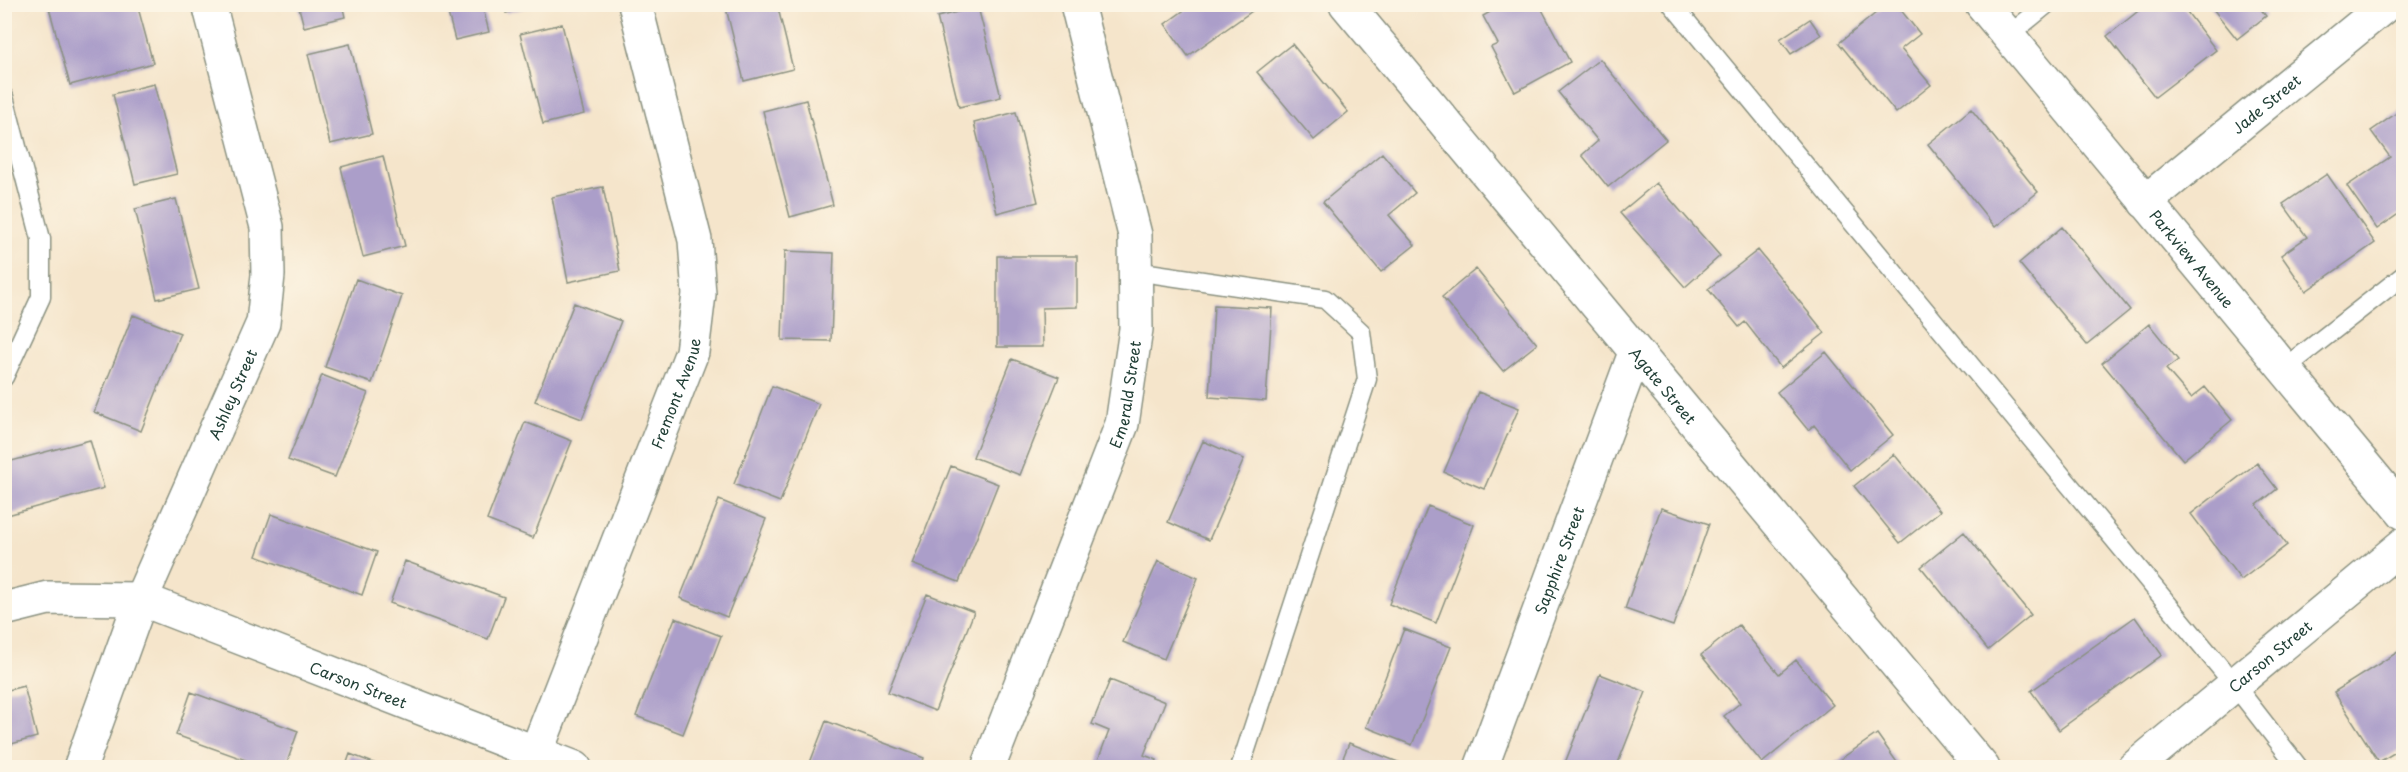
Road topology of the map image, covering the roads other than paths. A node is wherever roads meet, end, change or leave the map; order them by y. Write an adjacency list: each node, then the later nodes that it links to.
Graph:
1 (209, 4): 19 (street, Ashley Street)
2 (635, 4): 22 (street, Fremont Avenue)
3 (1077, 4): 12 (street, Emerald Street)
4 (1346, 4): 14 (street, Agate Street)
5 (1672, 4): 21 (lane)
6 (1982, 4): 9 (street, Parkview Avenue)
7 (2047, 4): 9 (lane)
8 (2387, 4): 11 (street, Jade Street)
9 (2008, 36): 11 (street, Parkview Avenue)
10 (4, 97): 16 (lane)
11 (2145, 202): 15 (street, Parkview Avenue)
12 (1135, 271): 25 (street, Emerald Street); 26 (lane)
13 (2403, 275): 15 (lane)
14 (1635, 353): 27 (street, Sapphire Street); 28 (street, Agate Street)
15 (2284, 369): 17 (street, Parkview Avenue)
16 (4, 377)
17 (2403, 513)
18 (2403, 544): 21 (street, Carson Street)
19 (141, 599): 20 (street); 22 (street, Carson Street); 23 (street, Ashley Street)
20 (4, 609)
21 (2233, 683): 29 (street, Carson Street); 30 (lane)
22 (533, 760): 24 (street, Carson Street)
23 (80, 768)
24 (575, 768)
25 (988, 768)
26 (1240, 768)
27 (1481, 768)
28 (1983, 768)
29 (2133, 768)
30 (2299, 768)

